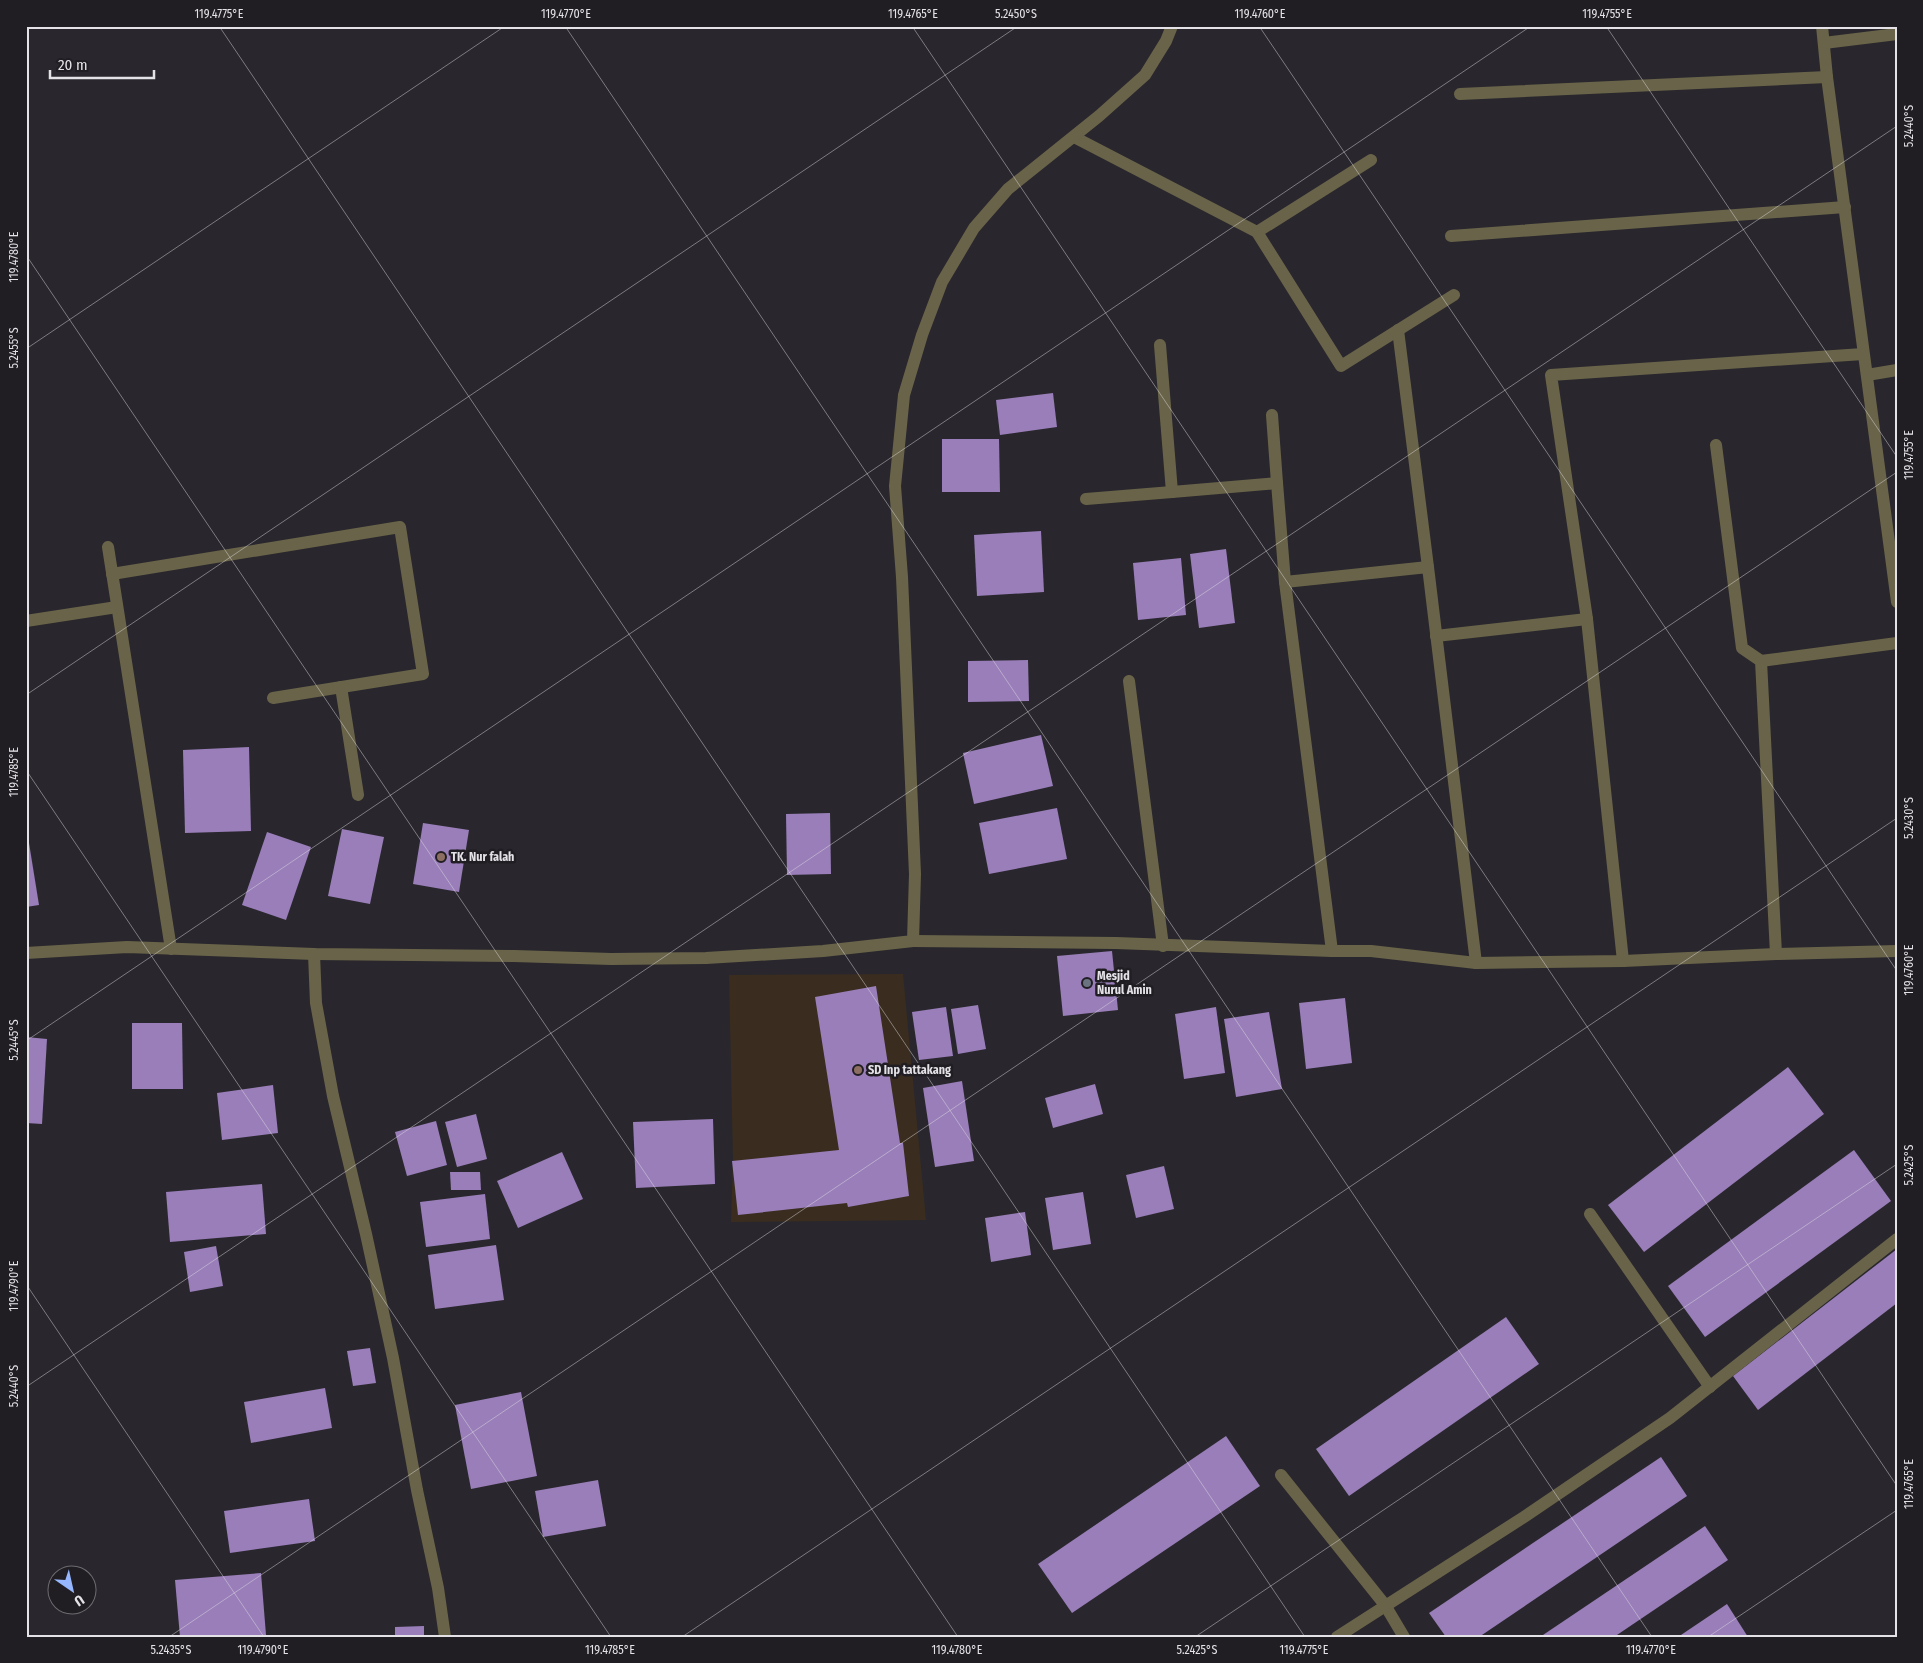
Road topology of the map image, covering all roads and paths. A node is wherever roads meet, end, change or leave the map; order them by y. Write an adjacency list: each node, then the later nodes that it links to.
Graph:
1 (1172, 26): 7 (street)
2 (1822, 26): 4 (street)
3 (1897, 34): 4 (street)
4 (1824, 42): 5 (street)
5 (1827, 77): 6 (street); 9 (street)
6 (1460, 94)
7 (1074, 137): 10 (street); 40 (street)
8 (1371, 160): 10 (street)
9 (1845, 207): 11 (street); 15 (street)
10 (1256, 232): 13 (street)
11 (1451, 236)
12 (1454, 295): 13 (street)
13 (1398, 330): 26 (street)
14 (1160, 345): 21 (street)
15 (1864, 354): 17 (street); 31 (street)
16 (1897, 370): 17 (street)
17 (1867, 375): 24 (street)
18 (1272, 415): 20 (street)
19 (1716, 445): 35 (street)
20 (1277, 483): 21 (street); 28 (street)
21 (1172, 492): 23 (street)
22 (1897, 498): 24 (street)
23 (1086, 499)
24 (1883, 499): 29 (street)
25 (108, 547): 27 (street)
26 (1428, 567): 28 (street); 33 (street)
27 (112, 574): 30 (street); 37 (street)
28 (1284, 582): 43 (street)
29 (1897, 602)
30 (118, 607): 32 (street); 42 (street)
31 (1587, 620): 33 (street); 48 (street)
32 (26, 621)
33 (1436, 636): 49 (street)
34 (1897, 642): 35 (street)
35 (1761, 661): 47 (street)
36 (1128, 681): 41 (street)
37 (341, 687): 38 (street); 39 (street)
38 (273, 698)
39 (358, 795)
40 (913, 942): 41 (street); 46 (street)
41 (1163, 946): 43 (street)
42 (171, 949): 45 (street); 46 (street)
43 (1332, 951): 49 (street)
44 (1897, 952): 47 (street)
45 (26, 953)
46 (314, 954): 55 (street)
47 (1776, 954): 48 (street)
48 (1623, 962): 49 (street)
49 (1476, 963)
50 (1590, 1214): 52 (street)
51 (1897, 1239): 52 (street)
52 (1710, 1387): 54 (street)
53 (1281, 1475): 54 (street)
54 (1384, 1605): 56 (street); 57 (street)
55 (446, 1637)
56 (1337, 1637)
57 (1404, 1637)

